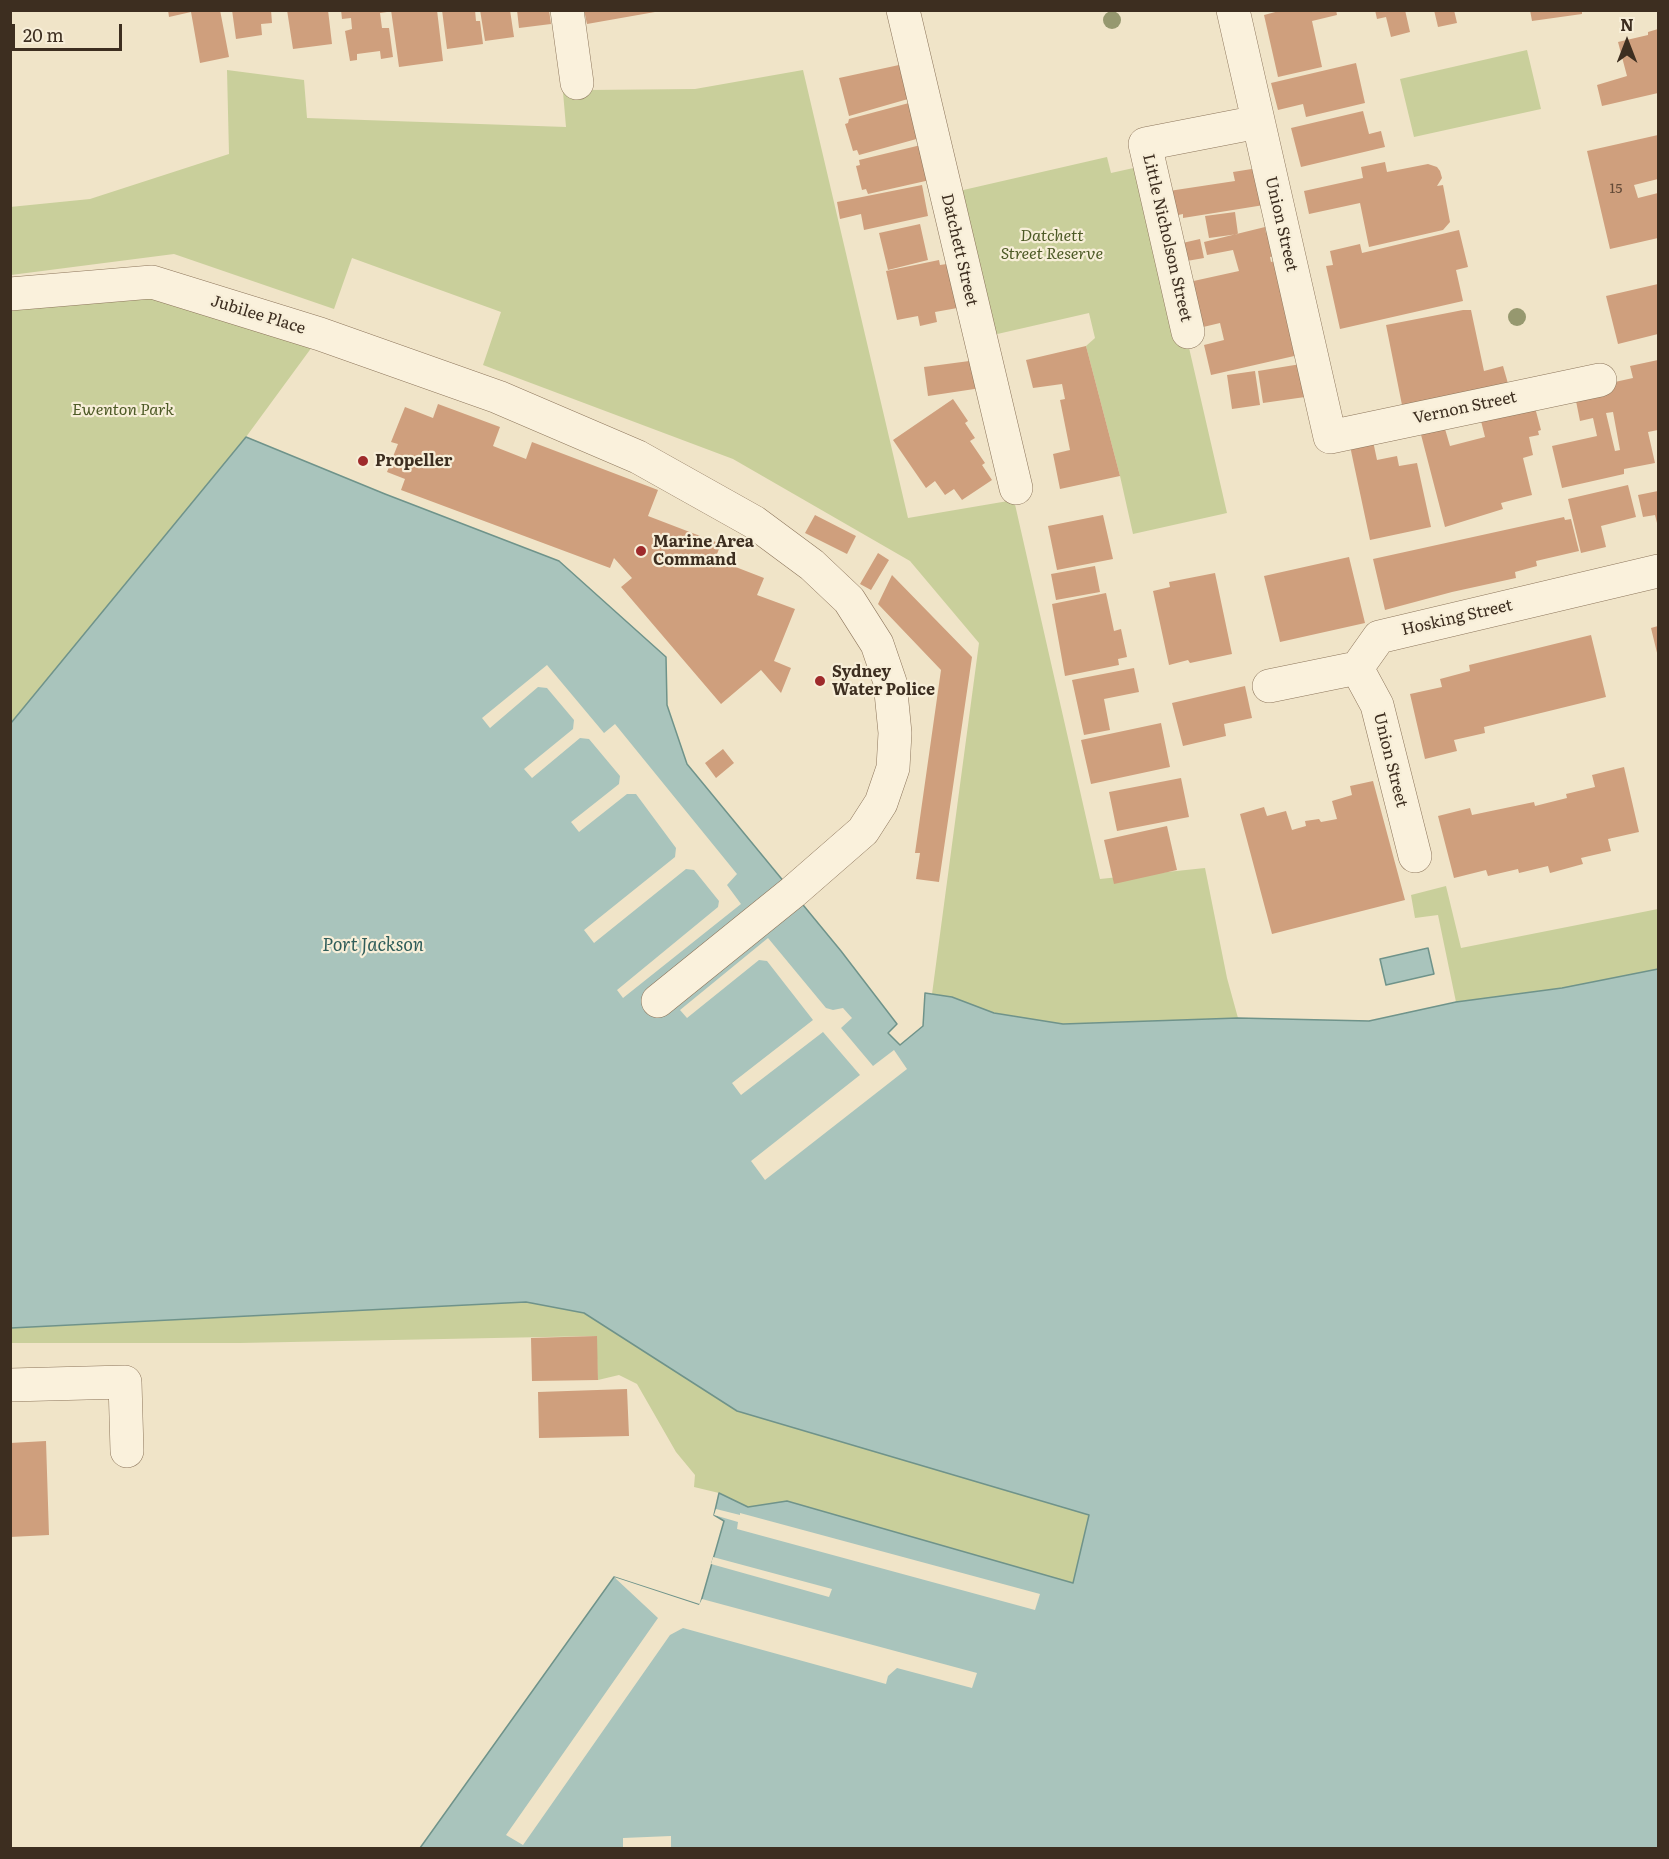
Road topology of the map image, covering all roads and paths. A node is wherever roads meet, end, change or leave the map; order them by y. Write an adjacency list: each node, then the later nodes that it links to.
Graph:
1 (567, 10): 4 (street)
2 (903, 10): 10 (street, Datchett Street)
3 (1233, 10): 5 (street, Union Street)
4 (578, 83)
5 (1258, 122): 7 (street, Little Nicholson Street); 9 (street, Union Street)
6 (10, 294): 15 (street, Jubilee Place)
7 (1188, 332)
8 (1600, 380): 9 (street, Vernon Street)
9 (1330, 437)
10 (1016, 488)
11 (1659, 571): 12 (street, Hosking Street)
12 (1357, 668): 13 (street); 14 (street, Union Street)
13 (1269, 686)
14 (1415, 856)
15 (658, 1001)
16 (10, 1385): 17 (street)
17 (127, 1451)

